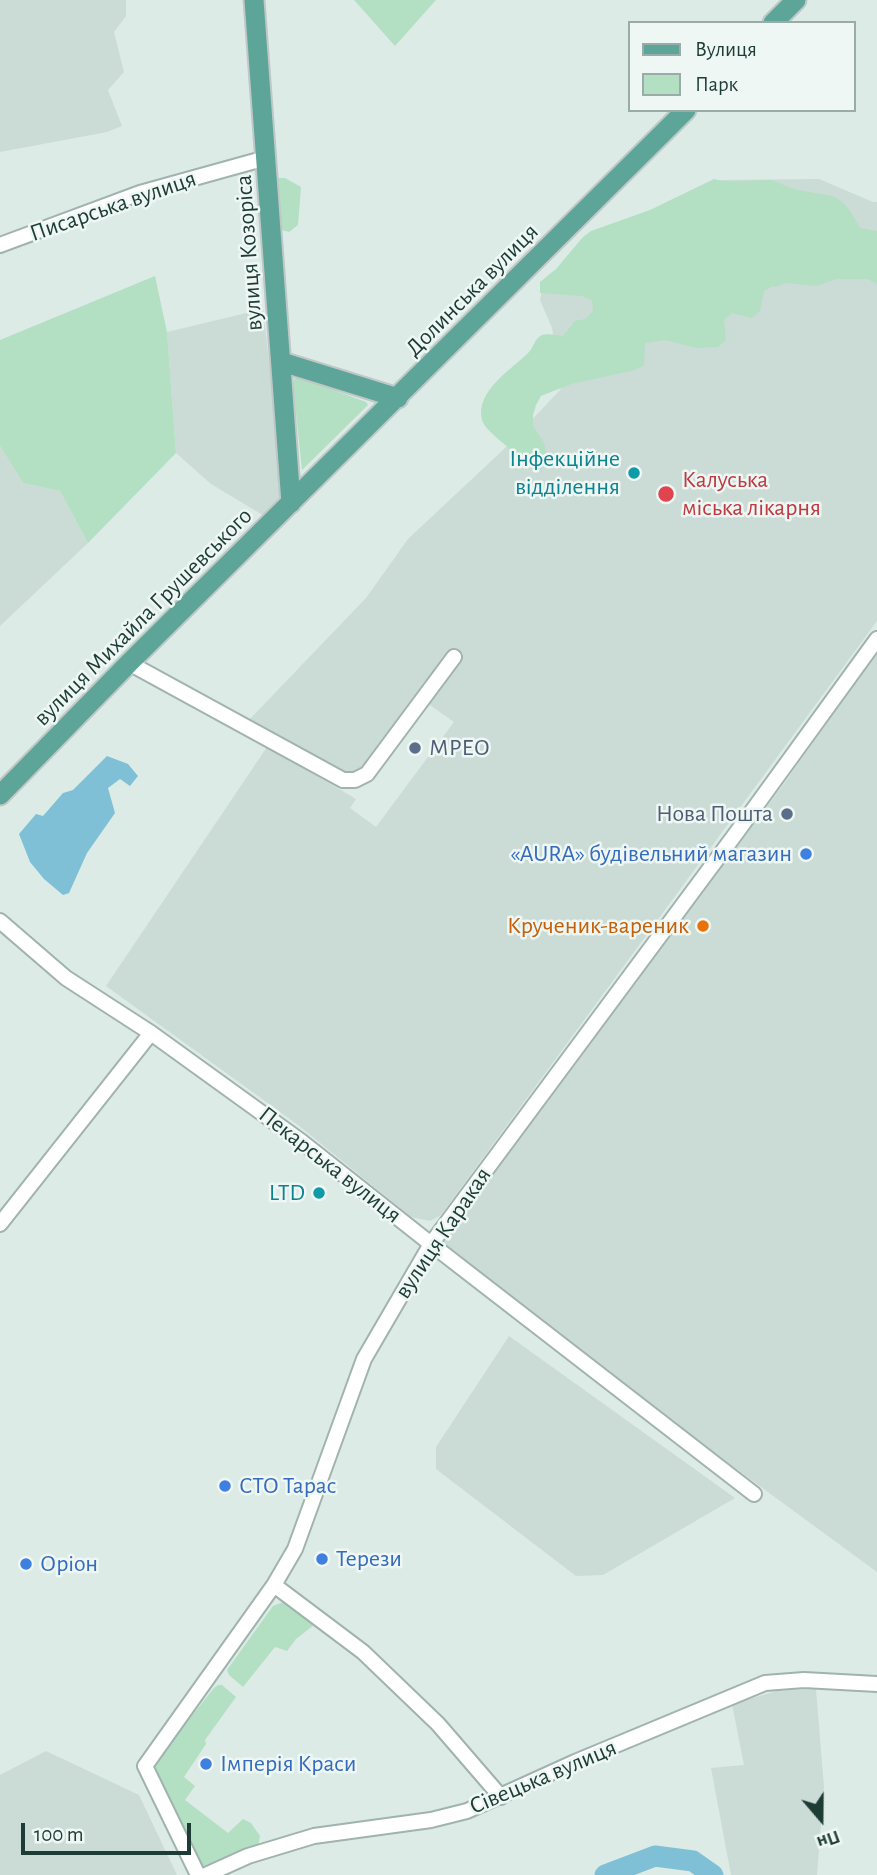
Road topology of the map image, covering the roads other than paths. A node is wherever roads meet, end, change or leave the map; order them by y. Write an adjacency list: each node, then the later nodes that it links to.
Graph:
1 (254, 0): 5 (main road, вулиця Козоріса)
2 (796, 0): 3 (main road)
3 (775, 21)
4 (684, 112): 8 (main road, Долинська вулиця)
5 (267, 158): 6 (street, Писарська вулиця); 7 (main road, вулиця Козоріса)
6 (0, 245)
7 (282, 362): 8 (main road); 9 (main road, вулиця Козоріса)
8 (398, 398): 9 (main road, Долинська вулиця)
9 (291, 503): 12 (main road, вулиця Михайла Грушевського)
10 (877, 639): 17 (street, вулиця Каракая)
11 (454, 657): 12 (street)
12 (129, 663): 13 (main road, вулиця Михайла Грушевського)
13 (0, 795)
14 (0, 921): 15 (street, Пекарська вулиця)
15 (151, 1033): 16 (street); 17 (street, Пекарська вулиця)
16 (0, 1224)
17 (431, 1244): 18 (street, Пекарська вулиця); 19 (street, вулиця Каракая)
18 (754, 1494)
19 (274, 1585): 21 (street); 22 (street, вулиця Каракая)
20 (877, 1684): 21 (street, Сівецька вулиця)
21 (501, 1797): 23 (street, Сівецька вулиця)
22 (198, 1875)
23 (206, 1875)

